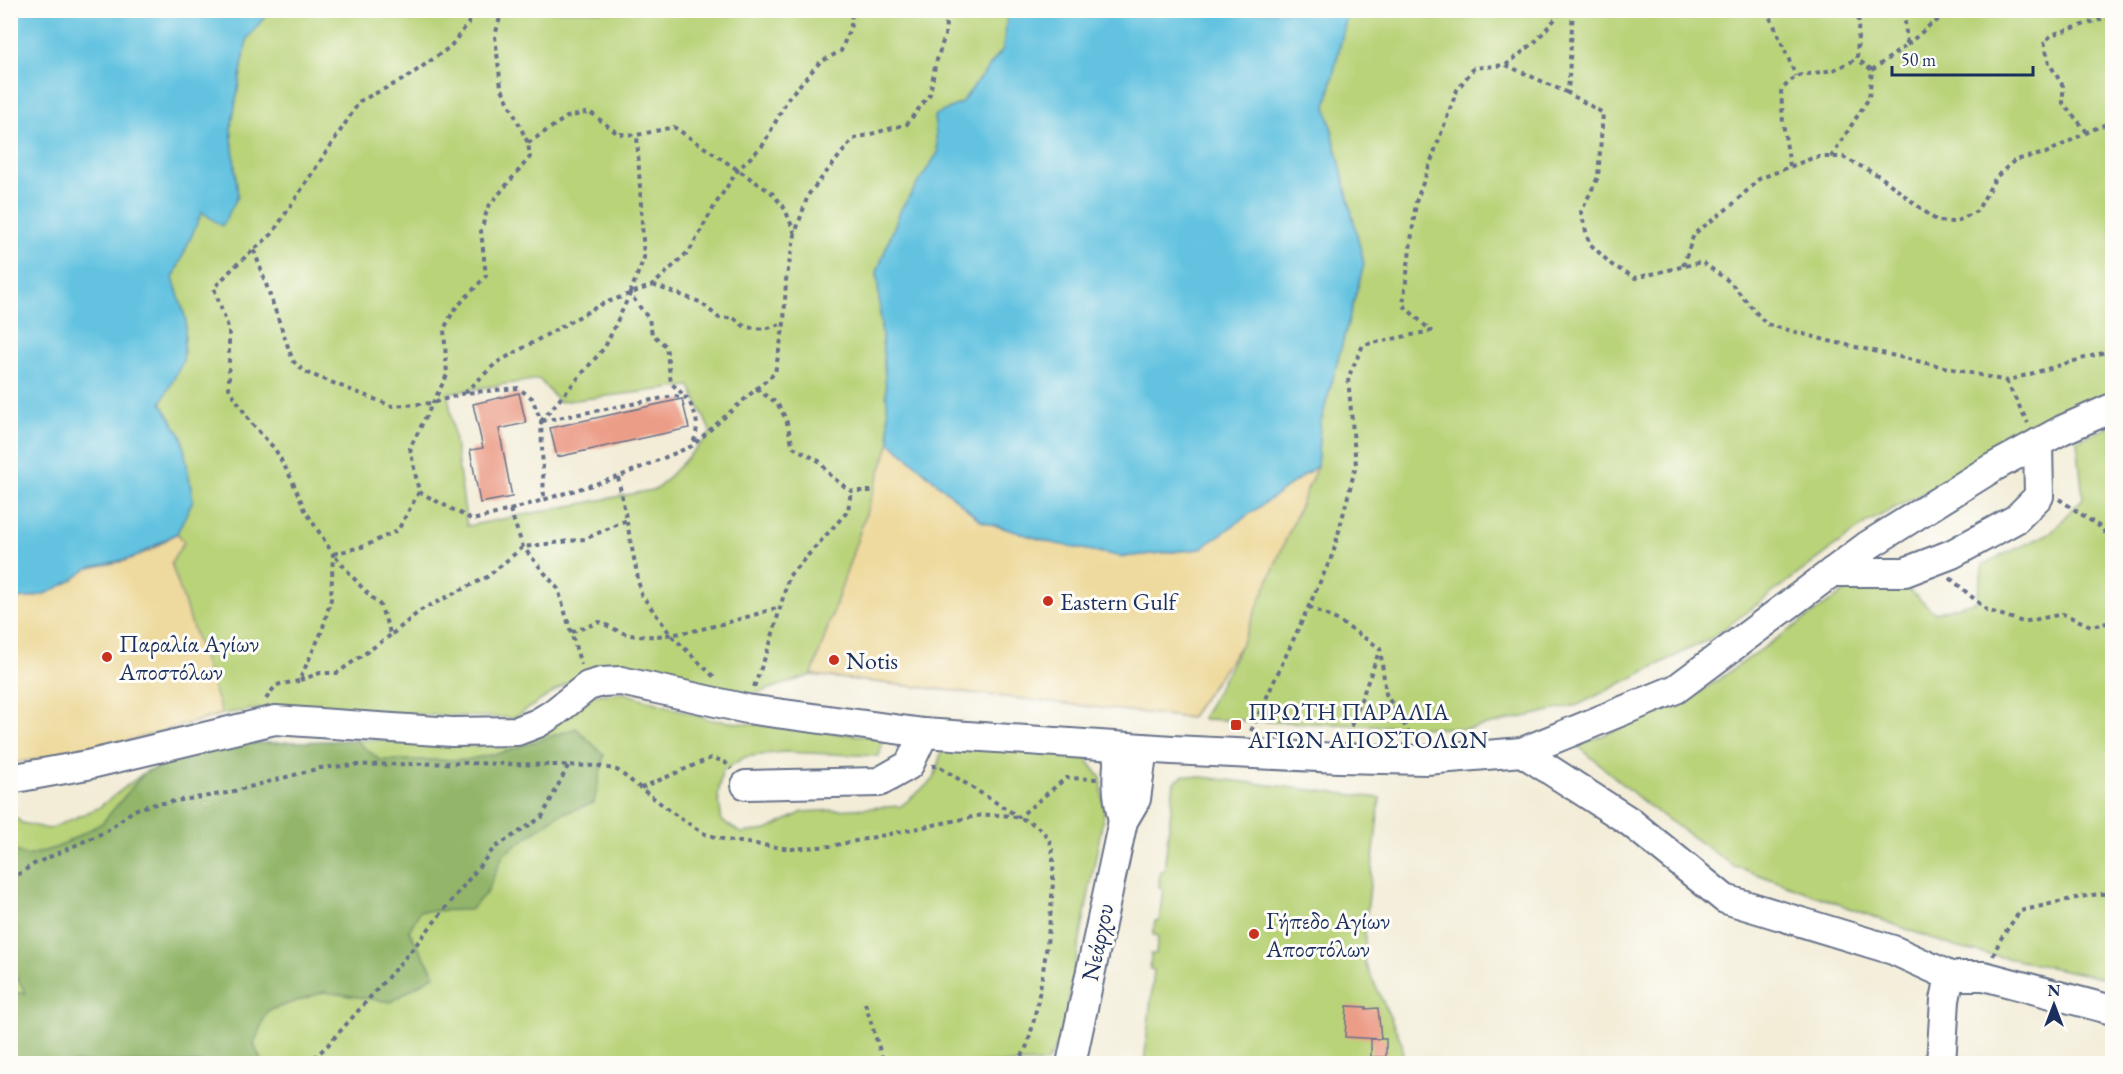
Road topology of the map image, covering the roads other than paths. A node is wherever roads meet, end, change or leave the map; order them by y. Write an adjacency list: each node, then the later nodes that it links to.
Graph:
1 (2112, 408): 2 (street)
2 (2038, 443): 3 (street); 3 (street)
3 (1832, 572): 5 (street)
4 (924, 732): 6 (street); 7 (street); 8 (street)
5 (1522, 752): 6 (street); 9 (street)
6 (1122, 761): 11 (street, Νεάρχου)
7 (10, 778)
8 (746, 785)
9 (1950, 976): 10 (street); 12 (street)
10 (2112, 1010)
11 (1071, 1064)
12 (1941, 1064)

